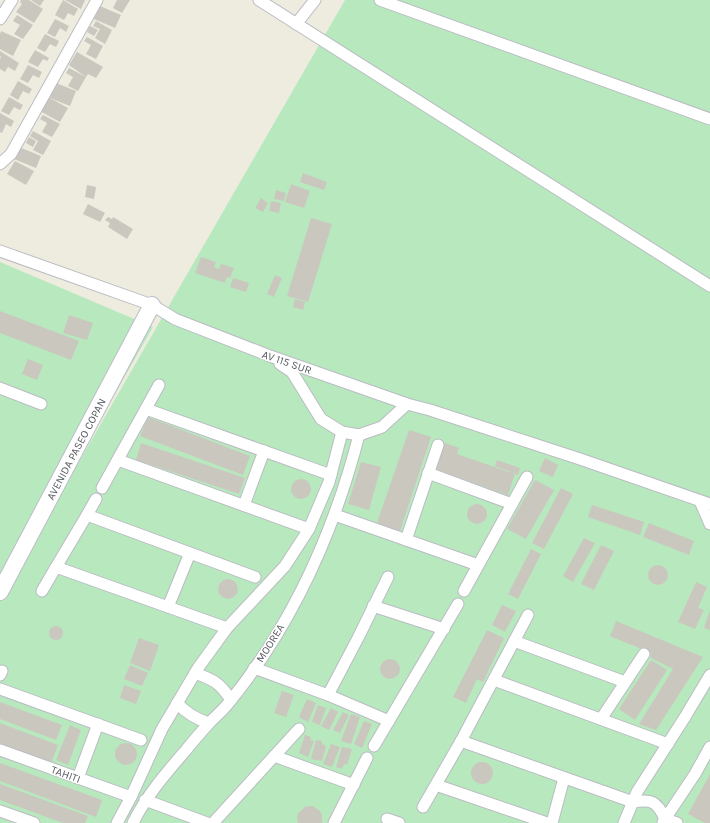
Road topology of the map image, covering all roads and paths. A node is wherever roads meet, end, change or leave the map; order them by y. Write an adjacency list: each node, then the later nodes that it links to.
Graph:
1 (12, 0): 6 (street)
2 (97, 0): 9 (street)
3 (258, 0): 7 (street)
4 (315, 0): 7 (street)
5 (380, 0): 8 (street)
6 (0, 20)
7 (296, 24): 11 (street)
8 (710, 119)
9 (0, 164)
10 (0, 251): 12 (street, AV 115 SUR)
11 (710, 286)
12 (152, 305): 13 (street, AV 115 SUR); 45 (main road, AVENIDA PASEO COPAN)
13 (270, 356): 17 (street, AV 115 SUR); 19 (street)
14 (159, 385): 18 (street)
15 (0, 388): 16 (street)
16 (41, 404)
17 (407, 404): 20 (street); 30 (street, AV 115 SUR)
18 (146, 409): 22 (street); 23 (street)
19 (342, 432): 20 (street); 24 (street)
20 (359, 435): 26 (street, MOOREA)
21 (438, 445): 25 (street)
22 (264, 451): 24 (street); 31 (street)
23 (118, 460): 28 (street); 31 (street)
24 (332, 471): 26 (street); 36 (street)
25 (428, 473): 32 (street); 37 (street)
26 (349, 474): 34 (street, MOOREA)
27 (527, 477): 32 (street)
28 (102, 488)
29 (96, 499): 33 (street)
30 (705, 503): 35 (street)
31 (244, 504): 36 (street)
32 (512, 504): 39 (street)
33 (87, 515): 38 (street); 40 (street)
34 (335, 515): 37 (street); 54 (street, MOOREA)
35 (710, 524)
36 (309, 529): 50 (street)
37 (406, 540): 39 (street)
38 (190, 553): 41 (street); 48 (street)
39 (478, 565): 44 (street)
40 (56, 567): 43 (street); 48 (street)
41 (255, 576)
42 (388, 577): 47 (street)
43 (42, 590)
44 (464, 591)
45 (0, 592)
46 (458, 604): 51 (street)
47 (373, 606): 51 (street); 60 (street)
48 (168, 607): 50 (street)
49 (528, 614): 52 (street)
50 (226, 628): 55 (street)
51 (444, 629): 64 (street)
52 (514, 641): 57 (street); 58 (street)
53 (644, 654): 58 (street)
54 (254, 668): 60 (street); 61 (street, MOOREA)
55 (195, 673): 61 (street); 62 (street)
56 (710, 675): 70 (street)
57 (494, 680): 63 (street); 69 (street)
58 (625, 682): 63 (street)
59 (0, 689): 66 (street)
60 (328, 695): 64 (street)
61 (231, 700): 65 (street, MOOREA)
62 (177, 703): 65 (street); 80 (street)
63 (601, 719): 70 (street)
64 (388, 721): 71 (street)
65 (209, 723): 81 (street, MOOREA)
66 (98, 724): 68 (street); 76 (street)
67 (298, 729): 74 (street)
68 (140, 740)
69 (461, 741): 77 (street); 79 (street)
70 (668, 744): 82 (street)
71 (374, 746)
72 (710, 747): 87 (street)
73 (0, 750): 76 (street, TAHITI)
74 (274, 756): 78 (street); 92 (street)
75 (368, 758): 78 (street)
76 (78, 778): 80 (street, TAHITI)
77 (564, 778): 82 (street); 96 (street)
78 (354, 785): 93 (street)
79 (436, 785): 83 (street); 95 (street)
80 (131, 797): 89 (street)
81 (145, 800): 90 (street, MOOREA); 91 (street)
82 (633, 802): 86 (street); 87 (street)
83 (423, 807)
84 (0, 811): 88 (street)
85 (387, 819): 94 (street)
86 (626, 820)
87 (664, 821): 97 (street)
88 (34, 823)
89 (117, 823)
90 (133, 823)
91 (207, 823)
92 (213, 823)
93 (334, 823)
94 (399, 823)
95 (546, 823)
96 (552, 823)
97 (677, 823)

